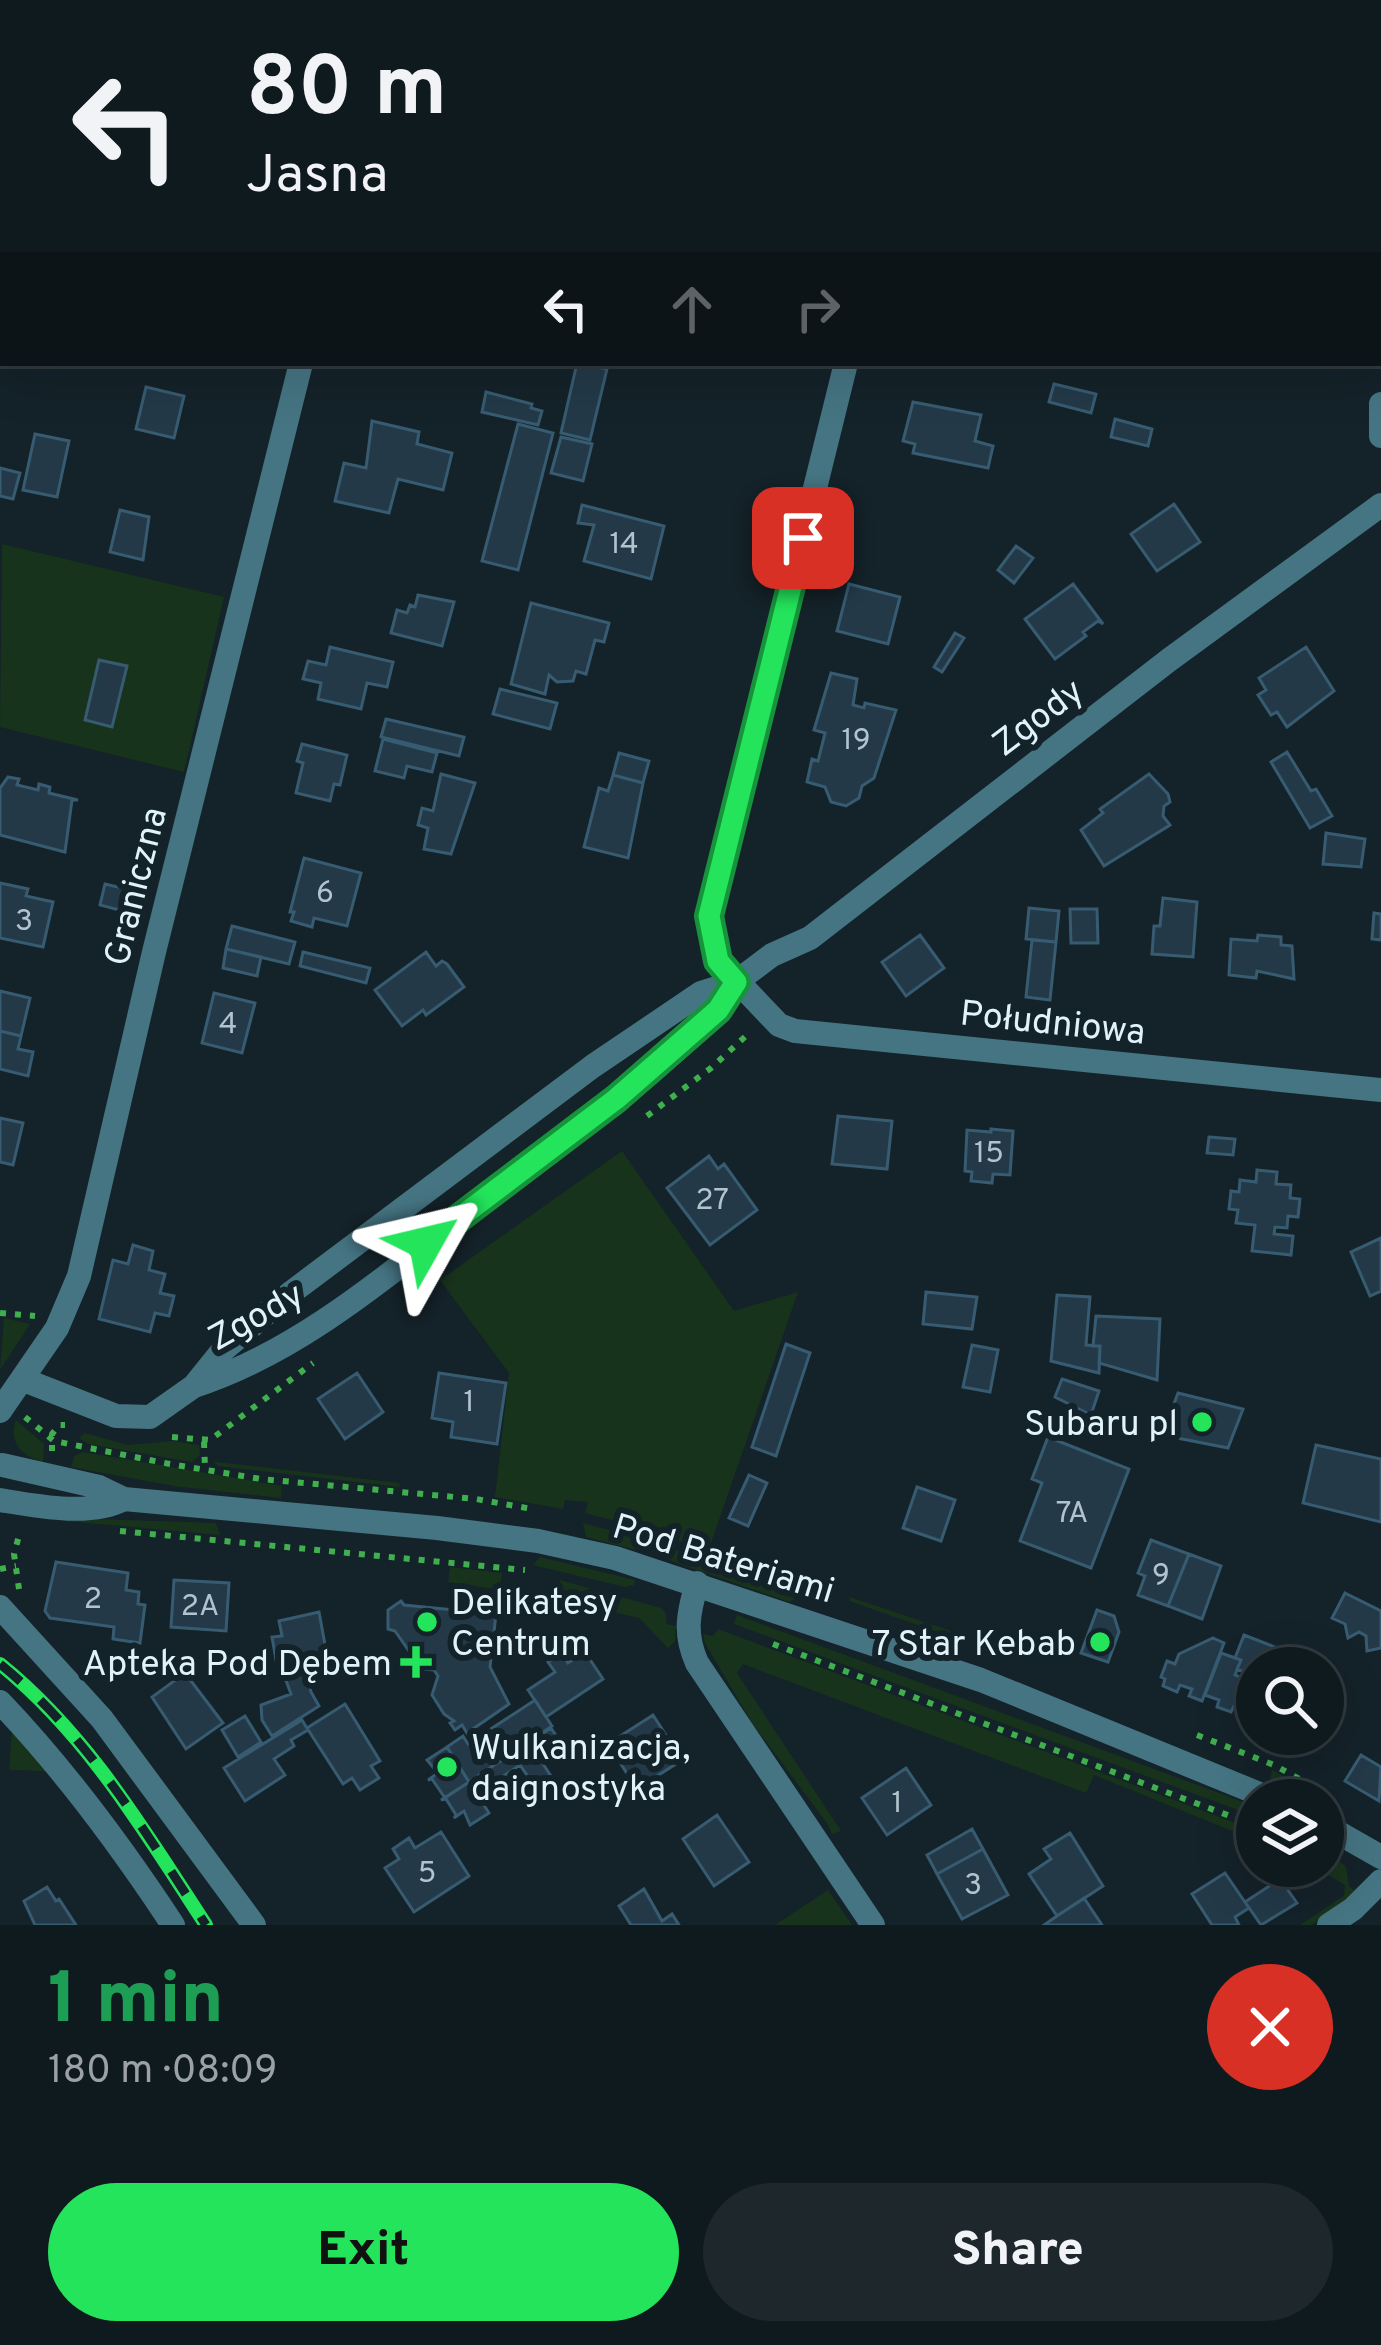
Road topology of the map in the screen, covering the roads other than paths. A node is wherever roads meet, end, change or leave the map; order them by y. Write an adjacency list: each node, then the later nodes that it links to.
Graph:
1 (301, 366): 8 (street, Graniczna)
2 (845, 366): 6 (street)
3 (1381, 404): 4 (street)
4 (1381, 436)
5 (1381, 505): 6 (street, Zgody)
6 (736, 982): 7 (street, Południowa); 9 (street, Zgody); 9 (street, Zgody)
7 (1381, 1090)
8 (24, 1380): 9 (street, Zgody); 10 (street, Graniczna)
9 (194, 1386)
10 (12, 1414)
11 (1, 1472): 12 (street, Pod Bateriami)
12 (124, 1499): 13 (street, Pod Bateriami); 15 (street, Pod Bateriami)
13 (0, 1500)
14 (8, 1576): 16 (street)
15 (697, 1583): 18 (street, Pod Bateriami); 24 (street)
16 (5, 1613): 23 (street)
17 (0, 1702): 22 (street)
18 (1236, 1785)
19 (1344, 1836): 20 (street)
20 (1381, 1857)
21 (1381, 1881): 25 (street)
22 (173, 1925)
23 (254, 1925)
24 (873, 1925)
25 (1329, 1925)

